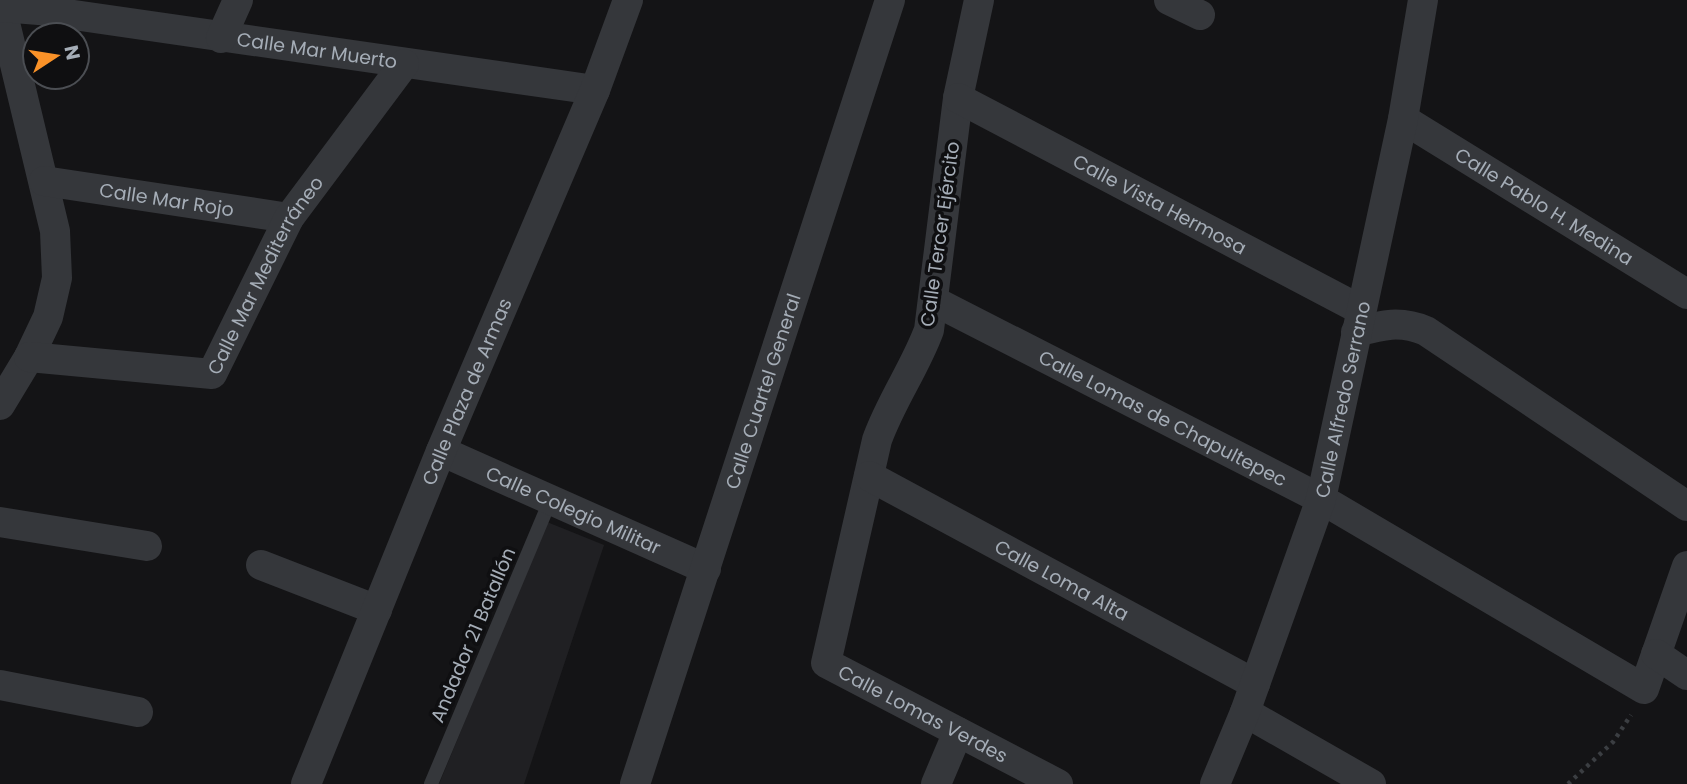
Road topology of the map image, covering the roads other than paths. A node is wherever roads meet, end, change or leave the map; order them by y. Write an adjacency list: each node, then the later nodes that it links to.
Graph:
1 (238, 0): 10 (street)
2 (628, 0): 12 (street, Calle Plaza de Armas)
3 (890, 0): 31 (street, Calle Cuartel General)
4 (979, 0): 13 (street, Calle Tercer Ejército)
5 (1169, 0): 9 (street)
6 (1423, 0): 14 (street, Calle Alfredo Serrano)
7 (41, 5): 8 (street, Calle Mar Muerto); 10 (street, Calle Mar Muerto)
8 (0, 6): 15 (street)
9 (1200, 15)
10 (221, 38): 11 (street, Calle Mar Muerto)
11 (404, 64): 12 (street, Calle Mar Muerto); 16 (street, Calle Mar Mediterráneo)
12 (595, 90): 22 (street, Calle Plaza de Armas)
13 (958, 98): 18 (street, Calle Tercer Ejército); 19 (street, Calle Vista Hermosa)
14 (1403, 119): 17 (street, Calle Pablo H. Medina); 19 (street, Calle Alfredo Serrano)
15 (44, 181): 16 (street, Calle Mar Rojo); 20 (street)
16 (289, 218): 20 (street, Calle Mar Mediterráneo)
17 (1687, 294)
18 (934, 301): 23 (street, Calle Tercer Ejército); 24 (street, Calle Lomas de Chapultepec)
19 (1359, 321): 24 (street, Calle Alfredo Serrano); 26 (street)
20 (29, 357): 21 (street)
21 (0, 405)
22 (440, 451): 25 (street, Calle Colegio Militar); 32 (street, Calle Plaza de Armas)
23 (869, 475): 34 (street, Calle Tercer Ejército); 36 (street, Calle Loma Alta)
24 (1321, 499): 33 (street, Calle Lomas de Chapultepec); 36 (street, Calle Alfredo Serrano)
25 (550, 501): 31 (street, Calle Colegio Militar); 43 (lane, Andador 21 Batallón)
26 (1687, 506)
27 (0, 522): 28 (street)
28 (148, 546)
29 (261, 565): 32 (street)
30 (1687, 566): 33 (street)
31 (706, 569): 44 (street, Calle Cuartel General)
32 (377, 610): 42 (street, Calle Plaza de Armas)
33 (1656, 654): 35 (street)
34 (826, 663): 40 (street, Calle Lomas Verdes)
35 (1687, 675)
36 (1255, 684): 39 (street, Calle Alfredo Serrano)
37 (0, 685): 38 (street)
38 (138, 712)
39 (1245, 712): 41 (street); 47 (street, Calle Alfredo Serrano)
40 (958, 732): 45 (street); 46 (street, Calle Lomas Verdes)
41 (1364, 782)
42 (306, 784)
43 (431, 784)
44 (635, 784)
45 (936, 784)
46 (1058, 784)
47 (1215, 784)

